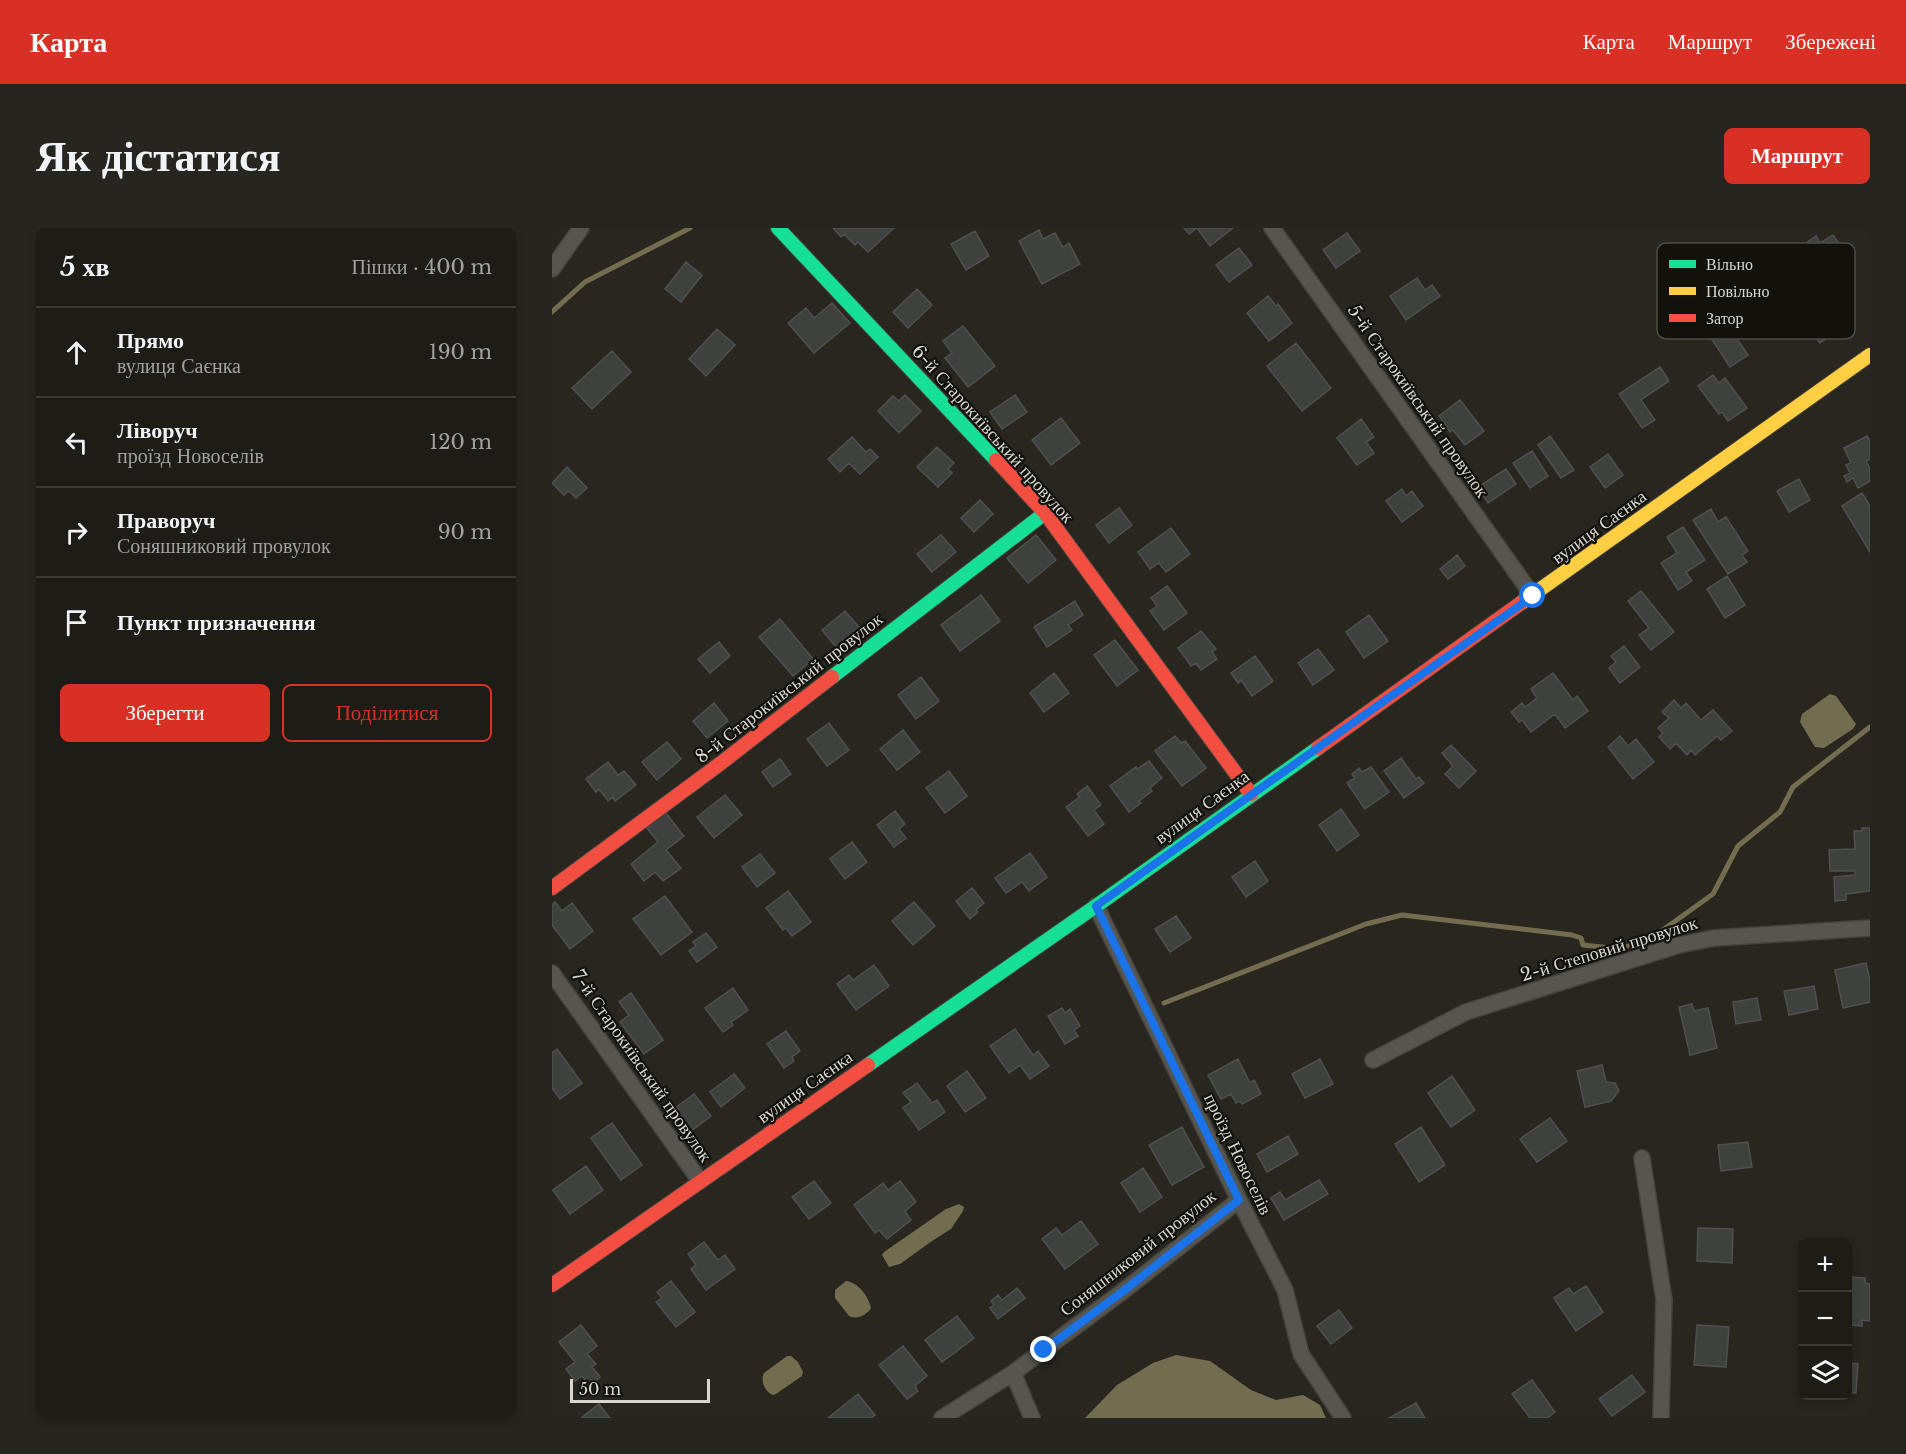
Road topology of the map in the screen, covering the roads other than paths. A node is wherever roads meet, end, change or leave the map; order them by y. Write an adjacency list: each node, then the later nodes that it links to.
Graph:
1 (581, 228): 4 (street)
2 (778, 228): 6 (street, 6-й Старокиївський провулок)
3 (1272, 228): 7 (street, 5-й Старокиївський провулок)
4 (552, 269)
5 (1870, 355): 7 (street, вулиця Саєнка)
6 (1045, 513): 8 (street, 6-й Старокиївський провулок); 9 (street, 8-й Старокиївський провулок)
7 (1533, 596): 8 (street, вулиця Саєнка)
8 (1251, 795): 10 (street, вулиця Саєнка)
9 (552, 888)
10 (1096, 906): 15 (street, вулиця Саєнка); 16 (street, проїзд Новоселів)
11 (1870, 928): 13 (street, 2-й Степовий провулок)
12 (552, 973): 15 (street, 7-й Старокиївський провулок)
13 (1373, 1060)
14 (1642, 1158): 22 (street)
15 (700, 1181): 17 (street, вулиця Саєнка)
16 (1239, 1200): 18 (street, Соняшниковий провулок); 21 (street, проїзд Новоселів)
17 (552, 1285)
18 (1013, 1373): 19 (street, Соняшниковий провулок); 20 (street)
19 (942, 1418)
20 (1032, 1418)
21 (1343, 1418)
22 (1661, 1418)

